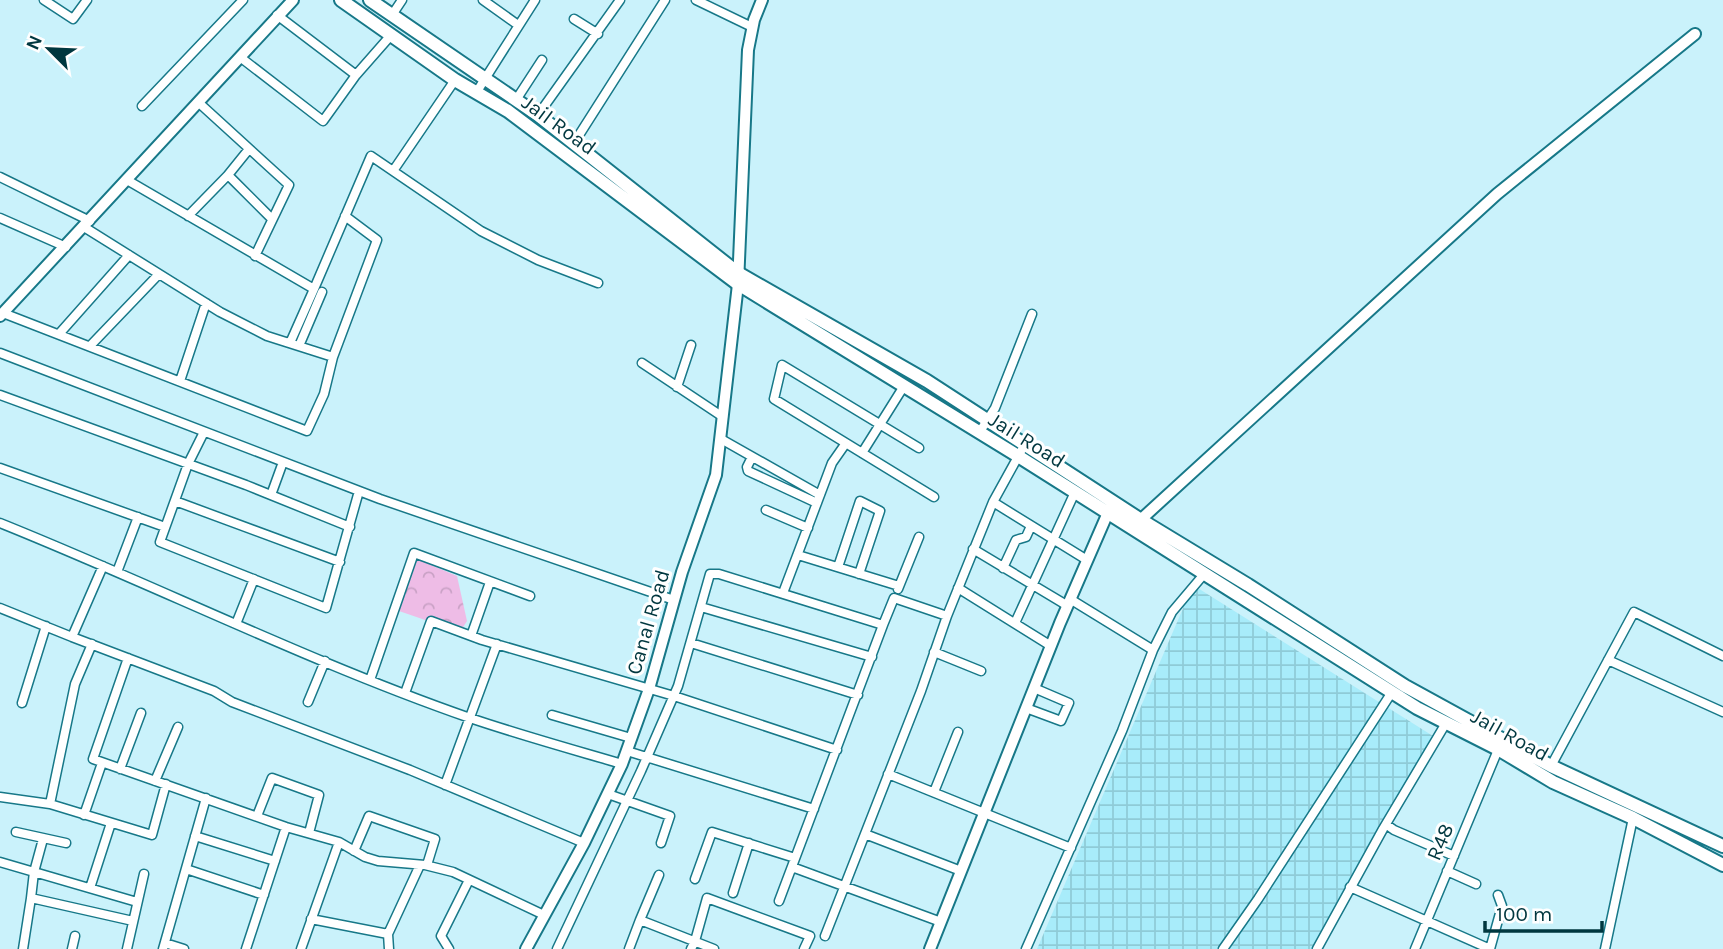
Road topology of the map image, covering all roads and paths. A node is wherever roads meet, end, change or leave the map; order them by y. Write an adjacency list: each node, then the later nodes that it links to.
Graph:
1 (44, 0): 2 (street)
2 (87, 0)
3 (228, 0): 14 (street)
4 (293, 0): 15 (street)
5 (341, 0): 20 (main road, Jail Road)
6 (370, 0): 16 (main road)
7 (402, 0): 16 (street)
8 (483, 0): 18 (street)
9 (535, 0): 18 (street)
10 (620, 0): 21 (street)
11 (665, 0): 33 (street)
12 (696, 0): 19 (street)
13 (762, 0): 19 (street, Canal Road)
14 (239, 3): 31 (street)
15 (277, 15): 23 (street); 25 (street)
16 (391, 15): 27 (main road)
17 (574, 19): 21 (street)
18 (518, 25): 27 (street)
19 (752, 27): 48 (street, Canal Road)
20 (392, 34): 25 (street); 26 (main road, Jail Road)
21 (598, 34): 32 (street)
22 (1695, 34): 91 (street)
23 (240, 57): 25 (street); 30 (street)
24 (542, 60): 29 (street)
25 (356, 75)
26 (455, 80): 28 (main road, Jail Road); 35 (street)
27 (485, 80): 28 (street); 29 (main road)
28 (477, 93): 48 (main road, Jail Road)
29 (516, 100): 32 (main road)
30 (198, 102): 34 (street); 38 (street)
31 (142, 106)
32 (538, 115): 33 (main road)
33 (574, 143): 48 (main road)
34 (249, 149): 36 (street); 42 (street)
35 (393, 171): 40 (street); 49 (street)
36 (228, 175): 39 (street); 42 (street)
37 (0, 177): 43 (street)
38 (127, 180): 39 (street); 43 (street)
39 (188, 216): 46 (street)
40 (345, 216): 50 (street); 59 (street)
41 (0, 218): 44 (street)
42 (272, 219): 46 (street)
43 (87, 224): 44 (street); 45 (street)
44 (66, 247): 52 (street)
45 (128, 255): 47 (street); 54 (street)
46 (255, 256): 50 (street)
47 (159, 274): 51 (street); 57 (street)
48 (738, 279): 62 (main road, Jail Road); 65 (street, Canal Road); 66 (main road)
49 (598, 283)
50 (318, 291): 55 (street)
51 (206, 303): 55 (street); 61 (street)
52 (2, 314): 54 (street)
53 (1032, 314): 66 (street)
54 (59, 334): 57 (street)
55 (295, 345): 59 (street)
56 (691, 345): 63 (street)
57 (90, 346): 61 (street)
58 (0, 353): 68 (street)
59 (333, 357): 61 (street)
60 (642, 363): 63 (street)
61 (180, 381)
62 (904, 386): 67 (street); 69 (main road, Jail Road)
63 (677, 387): 65 (street)
64 (0, 395): 78 (street)
65 (723, 417): 70 (street, Canal Road)
66 (988, 419): 69 (street); 72 (main road)
67 (880, 425): 71 (street); 73 (street); 74 (street)
68 (204, 432): 77 (street); 78 (street)
69 (979, 433): 75 (main road, Jail Road)
70 (721, 439): 76 (street); 116 (street, Canal Road)
71 (846, 443): 74 (street); 84 (street)
72 (1025, 444): 75 (street); 87 (main road)
73 (919, 448)
74 (862, 453): 83 (street)
75 (1018, 456): 81 (main road, Jail Road); 86 (street)
76 (752, 457): 84 (street); 84 (street)
77 (283, 462): 80 (street); 82 (street)
78 (188, 464): 82 (street); 85 (street)
79 (0, 468): 89 (street)
80 (359, 491): 94 (street); 116 (street)
81 (1075, 492): 87 (main road, Jail Road); 97 (street)
82 (271, 495): 94 (street)
83 (934, 498)
84 (818, 499): 95 (street)
85 (175, 501): 93 (street); 101 (street)
86 (992, 502): 92 (street); 98 (street)
87 (1110, 507): 91 (main road, Jail Road); 100 (street)
88 (766, 510): 95 (street)
89 (138, 517): 93 (street); 105 (street)
90 (0, 523): 102 (street)
91 (1136, 524): 106 (main road, Jail Road); 120 (main road)
92 (1031, 526): 97 (street); 104 (street)
93 (165, 527): 108 (street)
94 (350, 527): 101 (street)
95 (807, 528): 99 (street)
96 (919, 537): 111 (street)
97 (1053, 539): 100 (street); 110 (street)
98 (973, 549): 104 (street); 112 (street)
99 (798, 555): 103 (street); 113 (street)
100 (1087, 560): 117 (street)
101 (340, 562): 108 (street)
102 (103, 566): 105 (street); 127 (street)
103 (838, 567): 107 (street); 107 (street)
104 (1003, 568): 110 (street)
105 (117, 572): 123 (street)
106 (1205, 573): 120 (main road, Jail Road); 132 (street)
107 (859, 574): 111 (street)
108 (254, 579): 123 (street)
109 (490, 583): 114 (street); 126 (street); 140 (street)
110 (1032, 585): 117 (street); 122 (street)
111 (899, 586): 115 (street)
112 (958, 588): 121 (street); 122 (street)
113 (783, 593): 118 (street); 124 (street)
114 (530, 596)
115 (894, 598): 121 (street); 124 (street)
116 (674, 600): 142 (street, Canal Road)
117 (1069, 603): 131 (street); 132 (street)
118 (701, 607): 128 (street); 135 (street)
119 (0, 608): 125 (street)
120 (1272, 608): 143 (main road, Jail Road); 158 (main road)
121 (947, 616): 133 (street)
122 (1015, 623): 131 (street)
123 (236, 624): 138 (street)
124 (883, 625): 135 (street)
125 (46, 626): 127 (street); 148 (street)
126 (471, 636): 130 (street); 144 (street)
127 (72, 637): 129 (street)
128 (691, 643): 145 (street); 146 (street)
129 (92, 644): 136 (street); 175 (street)
130 (497, 644): 142 (street); 153 (street)
131 (1051, 646): 141 (street)
132 (1153, 650): 195 (street)
133 (934, 652): 139 (street); 166 (street)
134 (1723, 656): 137 (street)
135 (872, 657): 145 (street)
136 (128, 658): 162 (street); 169 (street)
137 (1608, 660): 150 (street); 164 (street)
138 (325, 661): 140 (street); 147 (street)
139 (981, 671)
140 (370, 680): 144 (street)
141 (1034, 688): 149 (street); 149 (street)
142 (649, 689): 146 (street); 157 (street, Canal Road)
143 (1392, 692): 154 (main road, Jail Road); 248 (street)
144 (405, 693): 153 (street)
145 (858, 695): 159 (street)
146 (674, 696): 159 (street); 161 (street)
147 (308, 702)
148 (22, 703)
149 (1026, 708): 177 (street)
150 (1723, 712)
151 (141, 713): 165 (street)
152 (552, 715): 157 (street)
153 (470, 718): 163 (street); 169 (street)
154 (1446, 723): 158 (main road, Jail Road); 182 (street)
155 (178, 727): 167 (street)
156 (958, 732): 170 (street)
157 (631, 738): 160 (street, Canal Road)
158 (1501, 744): 164 (main road); 180 (main road, Jail Road); 198 (street, R48)
159 (837, 750): 176 (street)
160 (627, 751): 161 (street); 163 (street, Canal Road)
161 (647, 757): 174 (street); 176 (street)
162 (102, 763): 165 (street); 178 (street)
163 (622, 764): 171 (street, Canal Road)
164 (1551, 766): 194 (main road)
165 (120, 769): 167 (street)
166 (888, 774): 170 (street); 186 (street)
167 (155, 781): 168 (street)
168 (166, 784): 173 (street); 181 (street)
169 (446, 785): 191 (street)
170 (934, 792): 177 (street)
171 (608, 794): 174 (street); 191 (street, Canal Road)
172 (0, 797): 175 (street)
173 (206, 798): 179 (street); 187 (street)
174 (627, 801): 192 (street); 242 (street)
175 (50, 804): 178 (street)
176 (814, 809): 201 (street)
177 (984, 813): 195 (street); 205 (street)
178 (84, 815): 181 (street)
179 (257, 816): 183 (street); 185 (street)
180 (1633, 818): 197 (main road, Jail Road); 252 (street)
181 (111, 823): 215 (street)
182 (1387, 825): 198 (street); 214 (street)
183 (286, 827): 185 (street); 199 (street)
184 (16, 832): 188 (street)
185 (309, 834): 189 (street)
186 (865, 834): 205 (street); 213 (street)
187 (195, 835): 199 (street); 204 (street)
188 (43, 839): 190 (street); 207 (street)
189 (339, 842): 196 (street); 223 (street)
190 (66, 843)
191 (584, 843): 222 (street, Canal Road)
192 (661, 843)
193 (749, 843): 201 (street); 210 (street); 216 (street)
194 (1718, 844): 197 (main road)
195 (1071, 848): 247 (street)
196 (354, 851): 202 (street); 202 (street)
197 (1706, 855): 203 (main road, Jail Road)
198 (1454, 856): 206 (street, R48)
199 (275, 861): 217 (street)
200 (0, 862): 207 (street)
201 (794, 862): 213 (street); 220 (street)
202 (424, 865): 211 (street); 228 (street)
203 (1723, 865)
204 (186, 869): 217 (street); 232 (street)
205 (961, 871): 227 (street)
206 (1447, 871): 212 (street); 226 (street, R48)
207 (34, 872): 215 (street); 219 (street)
208 (144, 874): 221 (street)
209 (659, 875): 224 (street)
210 (695, 879)
211 (469, 880): 222 (street); 240 (street)
212 (1476, 884)
213 (845, 886): 227 (street); 230 (street)
214 (1350, 887): 226 (street); 249 (street)
215 (90, 888): 221 (street)
216 (733, 893)
217 (264, 895): 237 (street)
218 (1498, 895): 251 (street)
219 (31, 898): 225 (street); 233 (street)
220 (779, 901)
221 (137, 902): 225 (street)
222 (544, 915): 241 (street, Canal Road)
223 (311, 919): 228 (street); 238 (street)
224 (640, 920): 231 (street); 243 (street)
225 (133, 921): 235 (street)
226 (1426, 921): 250 (street, R48); 251 (street)
227 (940, 922): 246 (street)
228 (388, 933): 239 (street)
229 (75, 936): 234 (street)
230 (825, 936)
231 (693, 945): 244 (street); 245 (street)
232 (164, 946): 236 (street)
233 (23, 949)
234 (72, 949)
235 (127, 949)
236 (184, 949)
237 (246, 949)
238 (301, 949)
239 (389, 949)
240 (449, 949)
241 (526, 949)
242 (557, 949)
243 (629, 949)
244 (714, 949)
245 (804, 949)
246 (930, 949)
247 (1026, 949)
248 (1223, 949)
249 (1317, 949)
250 (1415, 949)
251 (1490, 949)
252 (1605, 949)

